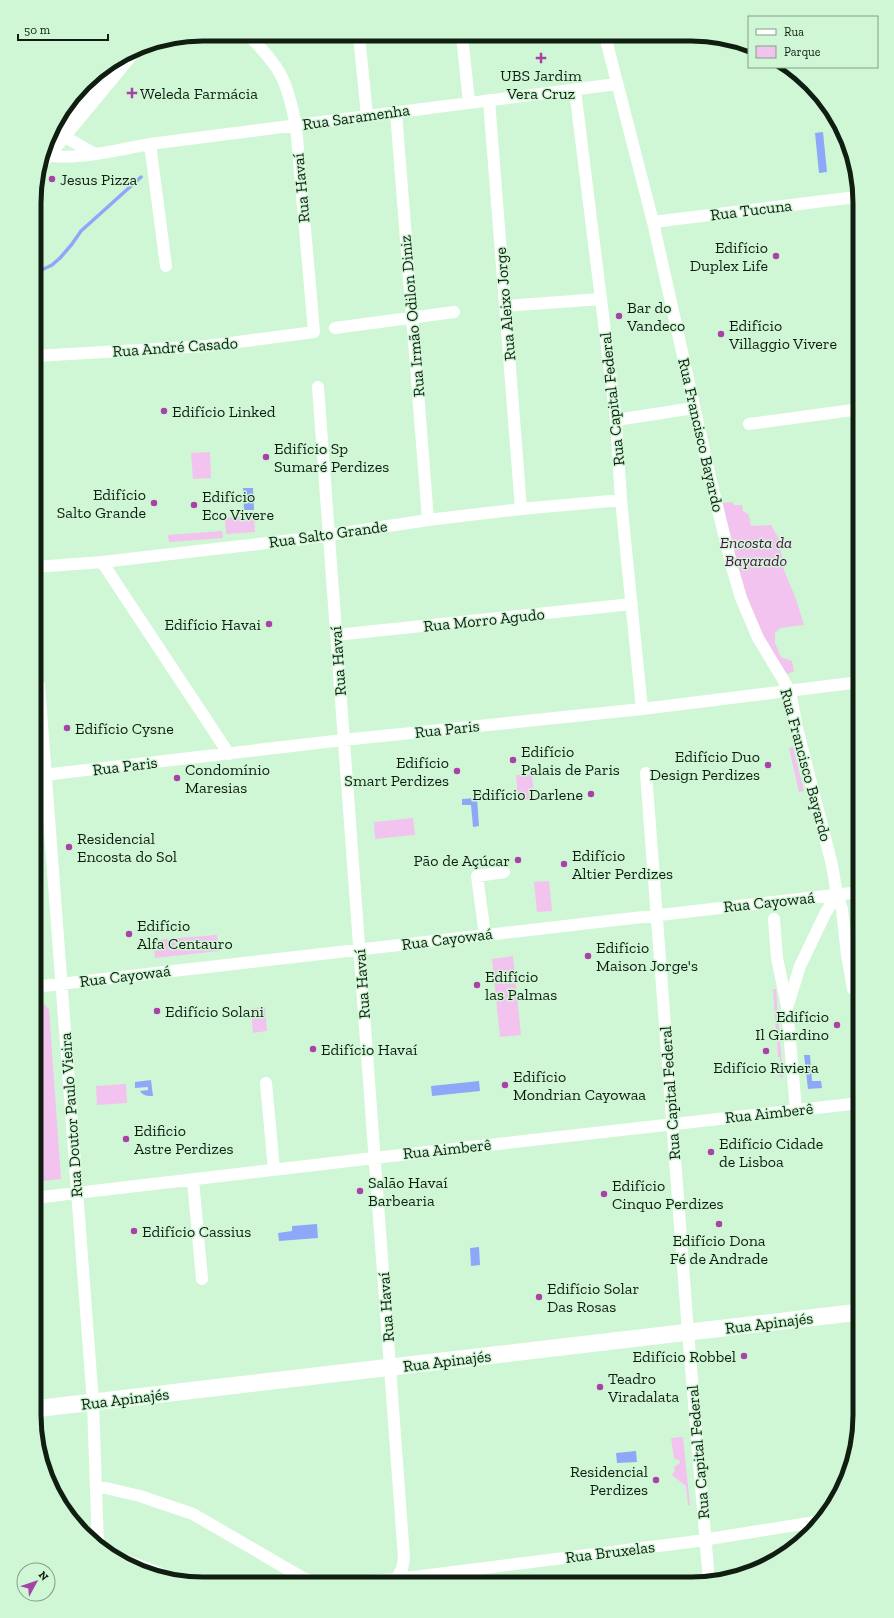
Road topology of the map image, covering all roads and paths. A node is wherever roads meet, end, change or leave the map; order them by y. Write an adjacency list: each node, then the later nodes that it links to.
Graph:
1 (254, 41): 15 (street, Rua Havaí)
2 (360, 41): 12 (street)
3 (463, 41): 10 (street)
4 (606, 41): 6 (street, Rua Francisco Bayardo)
5 (119, 65): 14 (street)
6 (617, 84): 7 (street, Rua Saramenha); 21 (street, Rua Francisco Bayardo)
7 (575, 90): 9 (street, Rua Saramenha); 23 (street, Rua Capital Federal)
8 (85, 92): 13 (street)
9 (489, 100): 10 (street, Rua Saramenha); 24 (street, Rua Aleixo Jorge)
10 (469, 102): 11 (street, Rua Saramenha)
11 (396, 112): 12 (street, Rua Saramenha); 26 (street, Rua Irmão Odilon Diniz)
12 (367, 116): 15 (street, Rua Saramenha)
13 (64, 120)
14 (61, 125)
15 (296, 126): 17 (street, Rua Saramenha); 28 (street, Rua Havaí)
16 (57, 133): 18 (street)
17 (150, 144): 18 (street, Rua Saramenha); 22 (street)
18 (95, 154): 19 (street, Rua Saramenha)
19 (48, 156)
20 (848, 198): 21 (street, Rua Tucuna)
21 (653, 222): 31 (street, Rua Francisco Bayardo)
22 (166, 266)
23 (601, 299): 24 (street); 33 (street, Rua Capital Federal)
24 (506, 306): 36 (street, Rua Aleixo Jorge)
25 (454, 312): 26 (street)
26 (412, 316): 27 (street); 37 (street, Rua Irmão Odilon Diniz)
27 (334, 328)
28 (314, 332): 29 (street, Rua André Casado)
29 (41, 356)
30 (318, 387): 38 (street, Rua Havaí)
31 (694, 408): 33 (street); 44 (street, Rua Francisco Bayardo)
32 (853, 410): 34 (street)
33 (616, 420): 35 (street, Rua Capital Federal)
34 (749, 424)
35 (621, 500): 36 (street, Rua Salto Grande); 41 (street, Rua Capital Federal)
36 (522, 509): 37 (street, Rua Salto Grande)
37 (428, 520): 38 (street, Rua Salto Grande)
38 (328, 535): 39 (street, Rua Salto Grande); 42 (street, Rua Havaí)
39 (102, 562): 40 (street, Rua Salto Grande); 47 (street)
40 (41, 567)
41 (632, 604): 42 (street, Rua Morro Agudo); 45 (street, Rua Capital Federal)
42 (336, 635): 46 (street, Rua Havaí)
43 (853, 683): 44 (street, Rua Paris)
44 (790, 691): 45 (street, Rua Paris); 53 (street, Rua Francisco Bayardo)
45 (642, 709): 46 (street, Rua Paris)
46 (344, 740): 47 (street, Rua Paris); 57 (street, Rua Havaí)
47 (229, 754): 49 (street, Rua Paris)
48 (646, 773): 54 (street, Rua Capital Federal)
49 (41, 775)
50 (41, 785): 58 (street, Rua Doutor Paulo Vieira)
51 (504, 872): 56 (street)
52 (853, 893): 53 (street, Rua Cayowaá)
53 (837, 895): 54 (street, Rua Cayowaá); 60 (street, Rua Francisco Bayardo); 61 (street)
54 (656, 915): 56 (street, Rua Cayowaá); 65 (street, Rua Capital Federal)
55 (774, 919): 61 (street)
56 (485, 935): 57 (street, Rua Cayowaá)
57 (360, 949): 58 (street, Rua Cayowaá); 66 (street, Rua Havaí)
58 (61, 984): 59 (street, Rua Cayowaá); 69 (street, Rua Doutor Paulo Vieira)
59 (41, 986)
60 (853, 989)
61 (787, 1008): 64 (street)
62 (266, 1083): 67 (street)
63 (853, 1104): 64 (street, Rua Aimberê)
64 (796, 1110): 65 (street, Rua Aimberê)
65 (672, 1124): 66 (street, Rua Aimberê); 73 (street, Rua Capital Federal)
66 (374, 1158): 67 (street, Rua Aimberê); 74 (street, Rua Havaí)
67 (274, 1170): 68 (street, Rua Aimberê)
68 (192, 1180): 69 (street, Rua Aimberê); 71 (street)
69 (76, 1194): 70 (street, Rua Aimberê); 75 (street, Rua Doutor Paulo Vieira)
70 (41, 1197)
71 (202, 1279)
72 (853, 1313): 73 (street, Rua Apinajés)
73 (688, 1332): 74 (street, Rua Apinajés); 80 (street, Rua Capital Federal)
74 (391, 1367): 75 (street, Rua Apinajés); 83 (street, Rua Havaí)
75 (93, 1403): 76 (street, Rua Apinajés); 77 (street, Rua Doutor Paulo Vieira)
76 (41, 1408)
77 (97, 1486): 79 (street, Rua Doutor Paulo Vieira); 82 (street)
78 (813, 1522): 80 (street, Rua Bruxelas)
79 (98, 1538)
80 (706, 1540): 81 (street, Rua Capital Federal); 84 (street, Rua Bruxelas)
81 (709, 1576)
82 (301, 1577)
83 (398, 1577)
84 (426, 1577)

